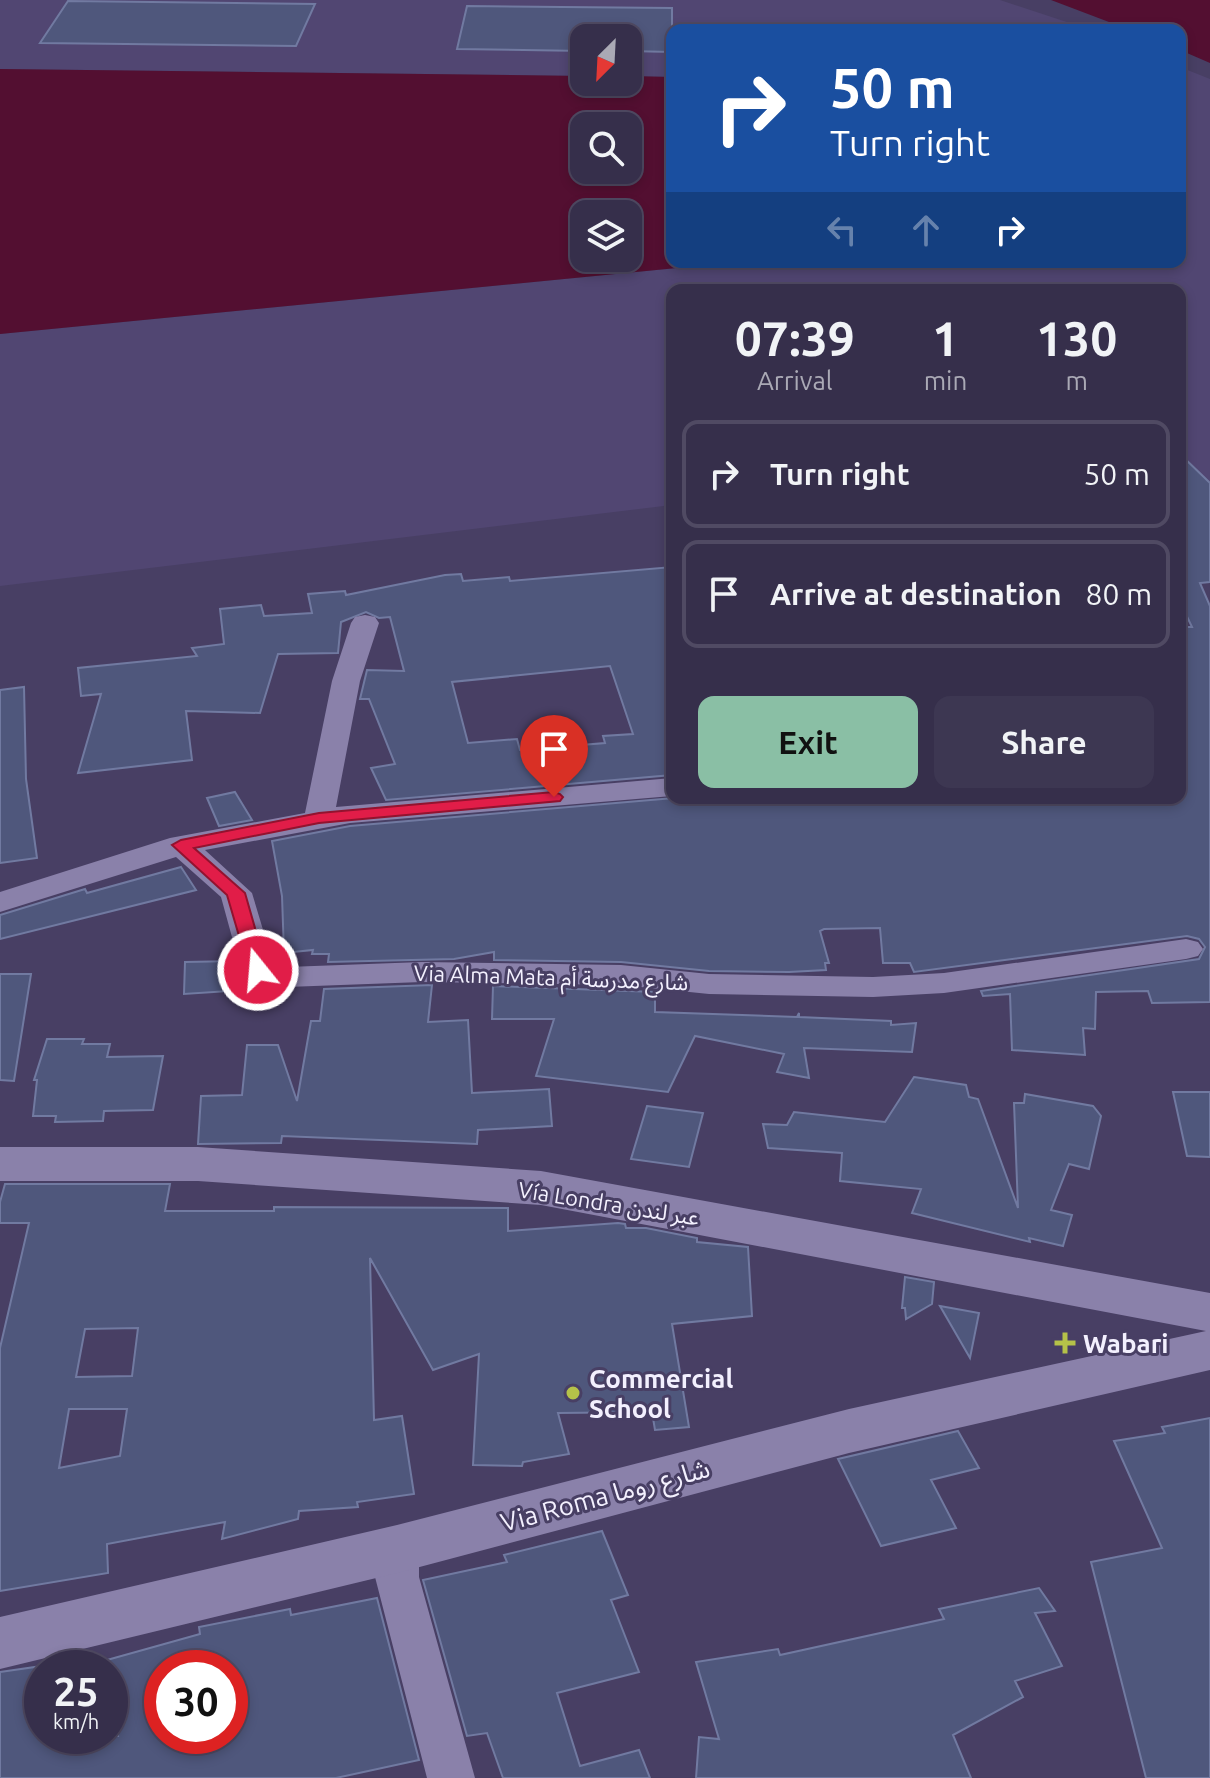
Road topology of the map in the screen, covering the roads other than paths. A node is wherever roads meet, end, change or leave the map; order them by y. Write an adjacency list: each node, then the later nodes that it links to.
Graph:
1 (365, 623): 3 (street)
2 (666, 788): 3 (street)
3 (319, 818): 4 (street)
4 (181, 845): 5 (street); 6 (street, Via Alma Mata شارع مدرسة أم)
5 (0, 902)
6 (1186, 949)
7 (0, 1164): 8 (main road, Vía Londra عبر لندن)
8 (1210, 1312)
9 (1210, 1350): 10 (main road, Via Roma شارع روما)
10 (397, 1549): 11 (main road, Via Roma شارع روما); 12 (street)
11 (0, 1643)
12 (451, 1778)

